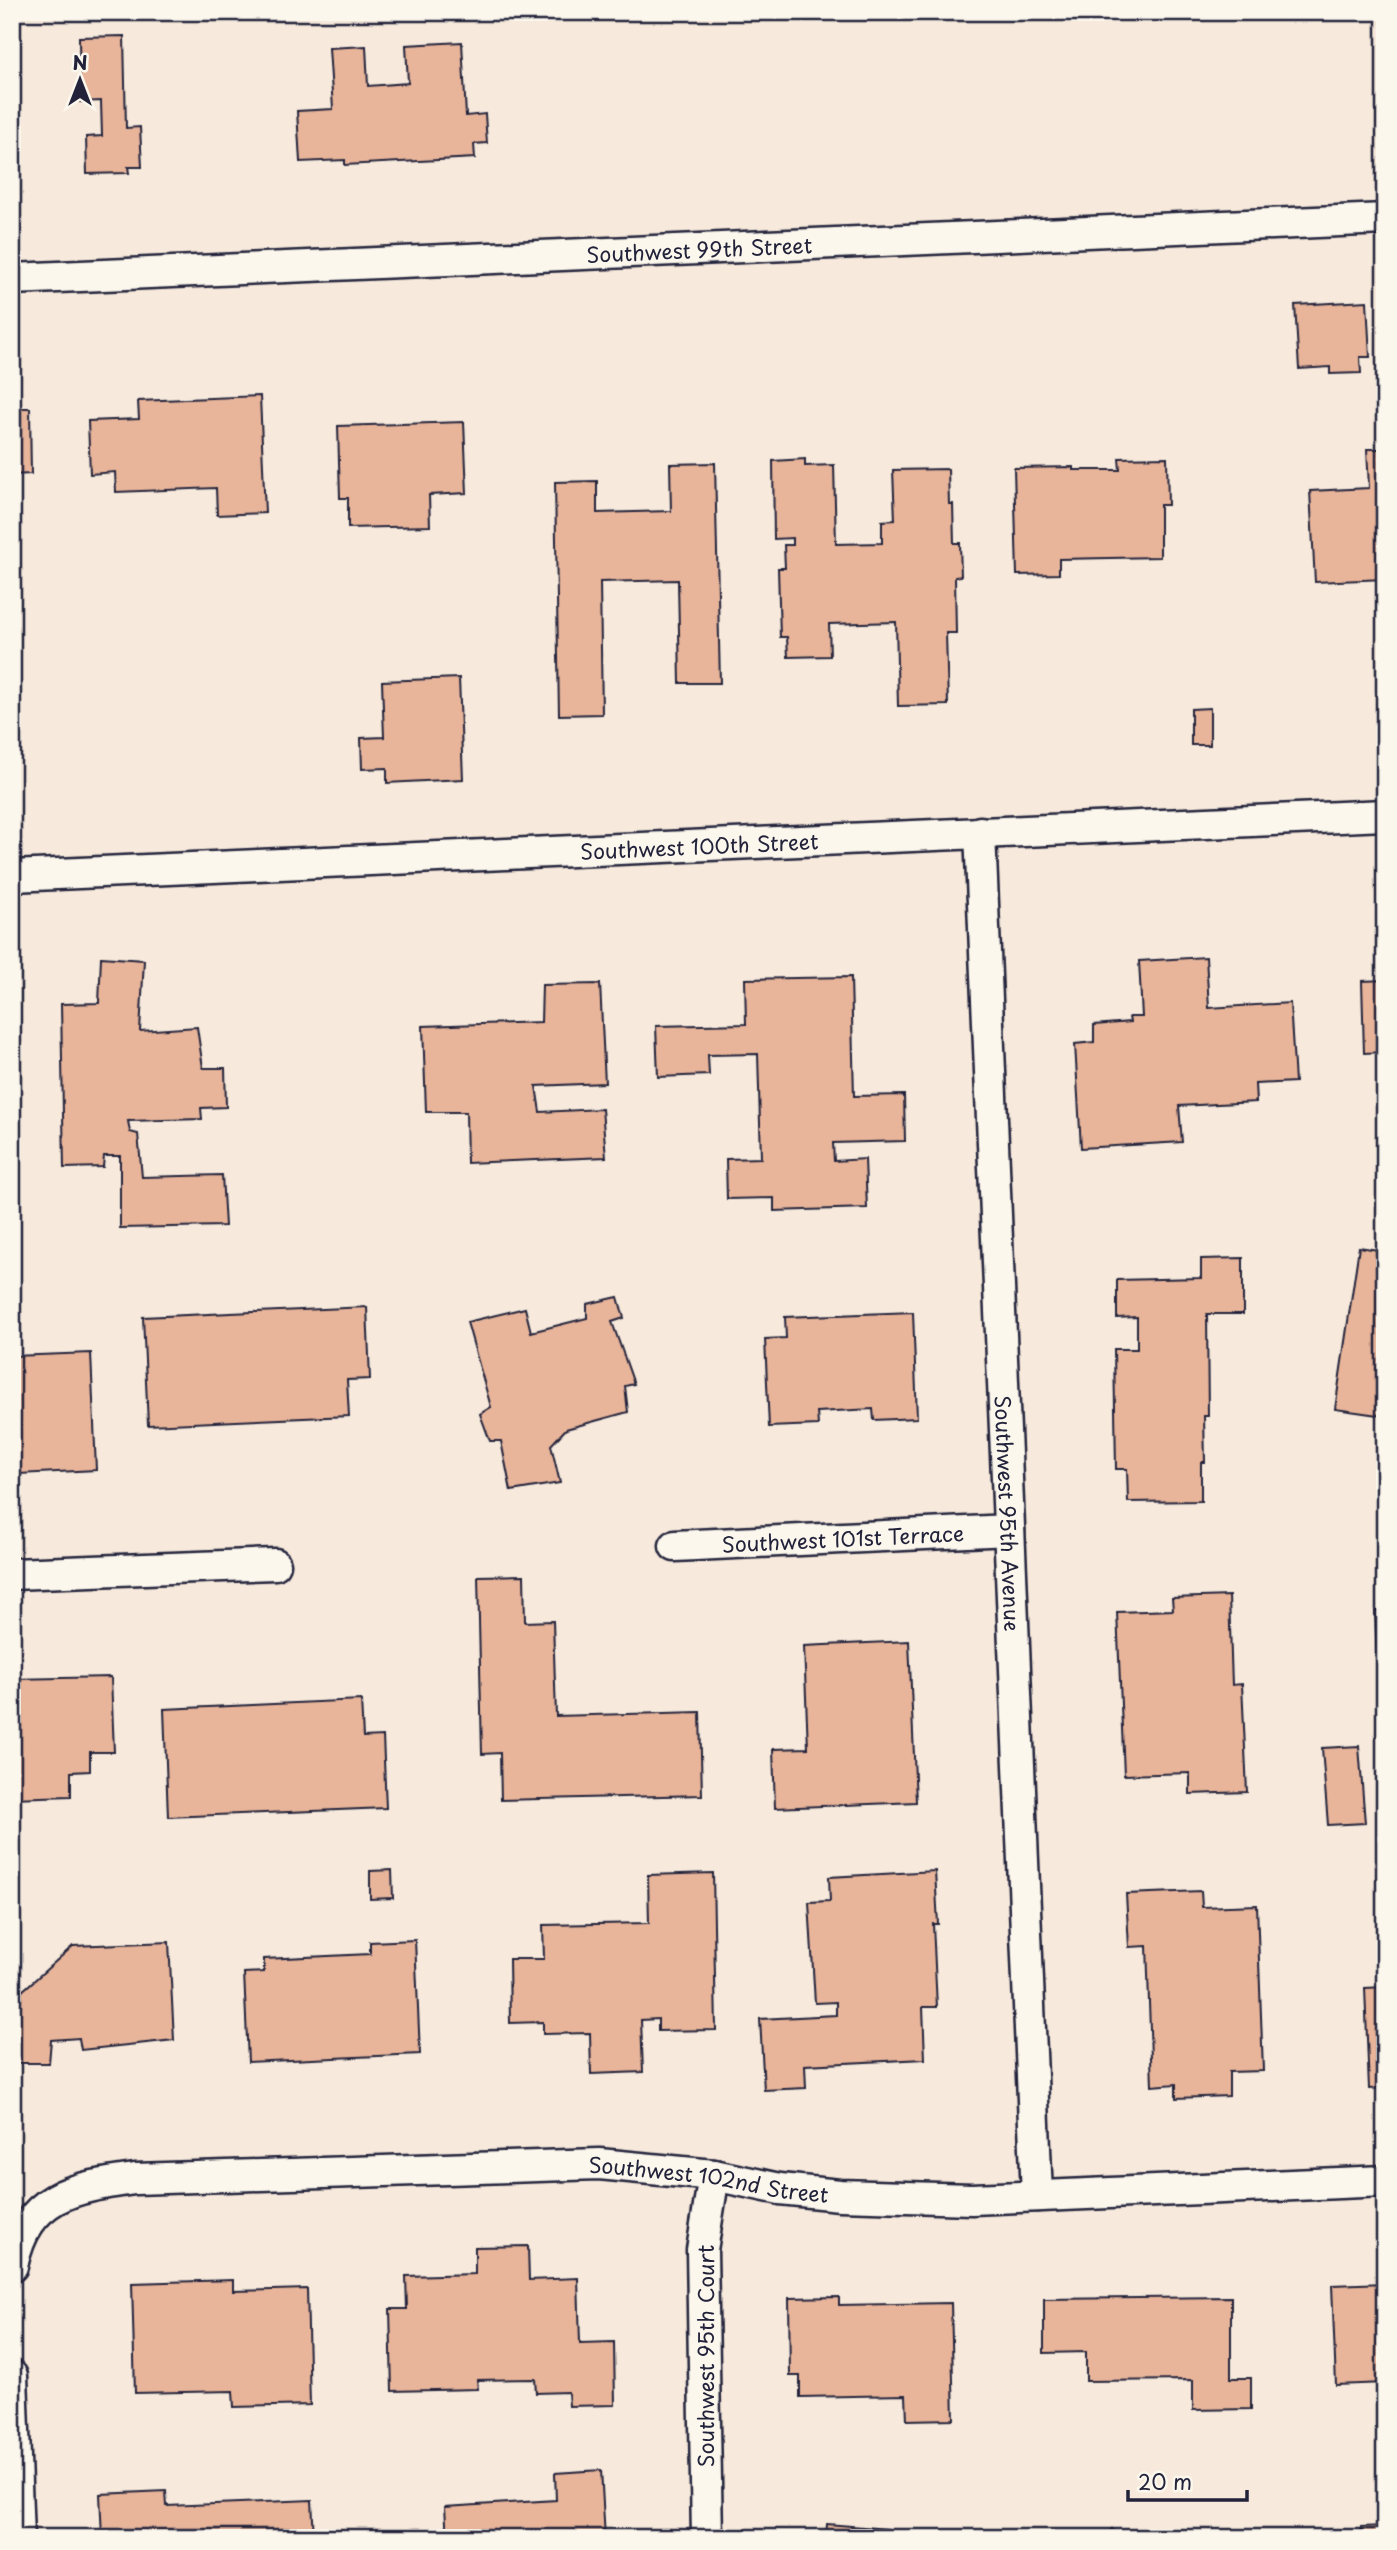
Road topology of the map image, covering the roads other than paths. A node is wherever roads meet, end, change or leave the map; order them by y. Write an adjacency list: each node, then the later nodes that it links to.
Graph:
1 (1385, 219): 2 (street, Southwest 99th Street)
2 (12, 279)
3 (1385, 815): 4 (street, Southwest 100th Street)
4 (980, 832): 5 (street, Southwest 100th Street); 6 (street, Southwest 95th Avenue)
5 (12, 876)
6 (1009, 1530): 7 (street, Southwest 101st Terrace); 12 (street, Southwest 95th Avenue)
7 (675, 1546)
8 (275, 1564): 9 (street)
9 (12, 1574)
10 (714, 2175): 12 (street, Southwest 102nd Street); 13 (street, Southwest 102nd Street); 16 (street, Southwest 95th Court)
11 (1385, 2181): 12 (street, Southwest 102nd Street)
12 (1037, 2196)
13 (12, 2266)
14 (12, 2376): 15 (street)
15 (18, 2538)
16 (707, 2538)

